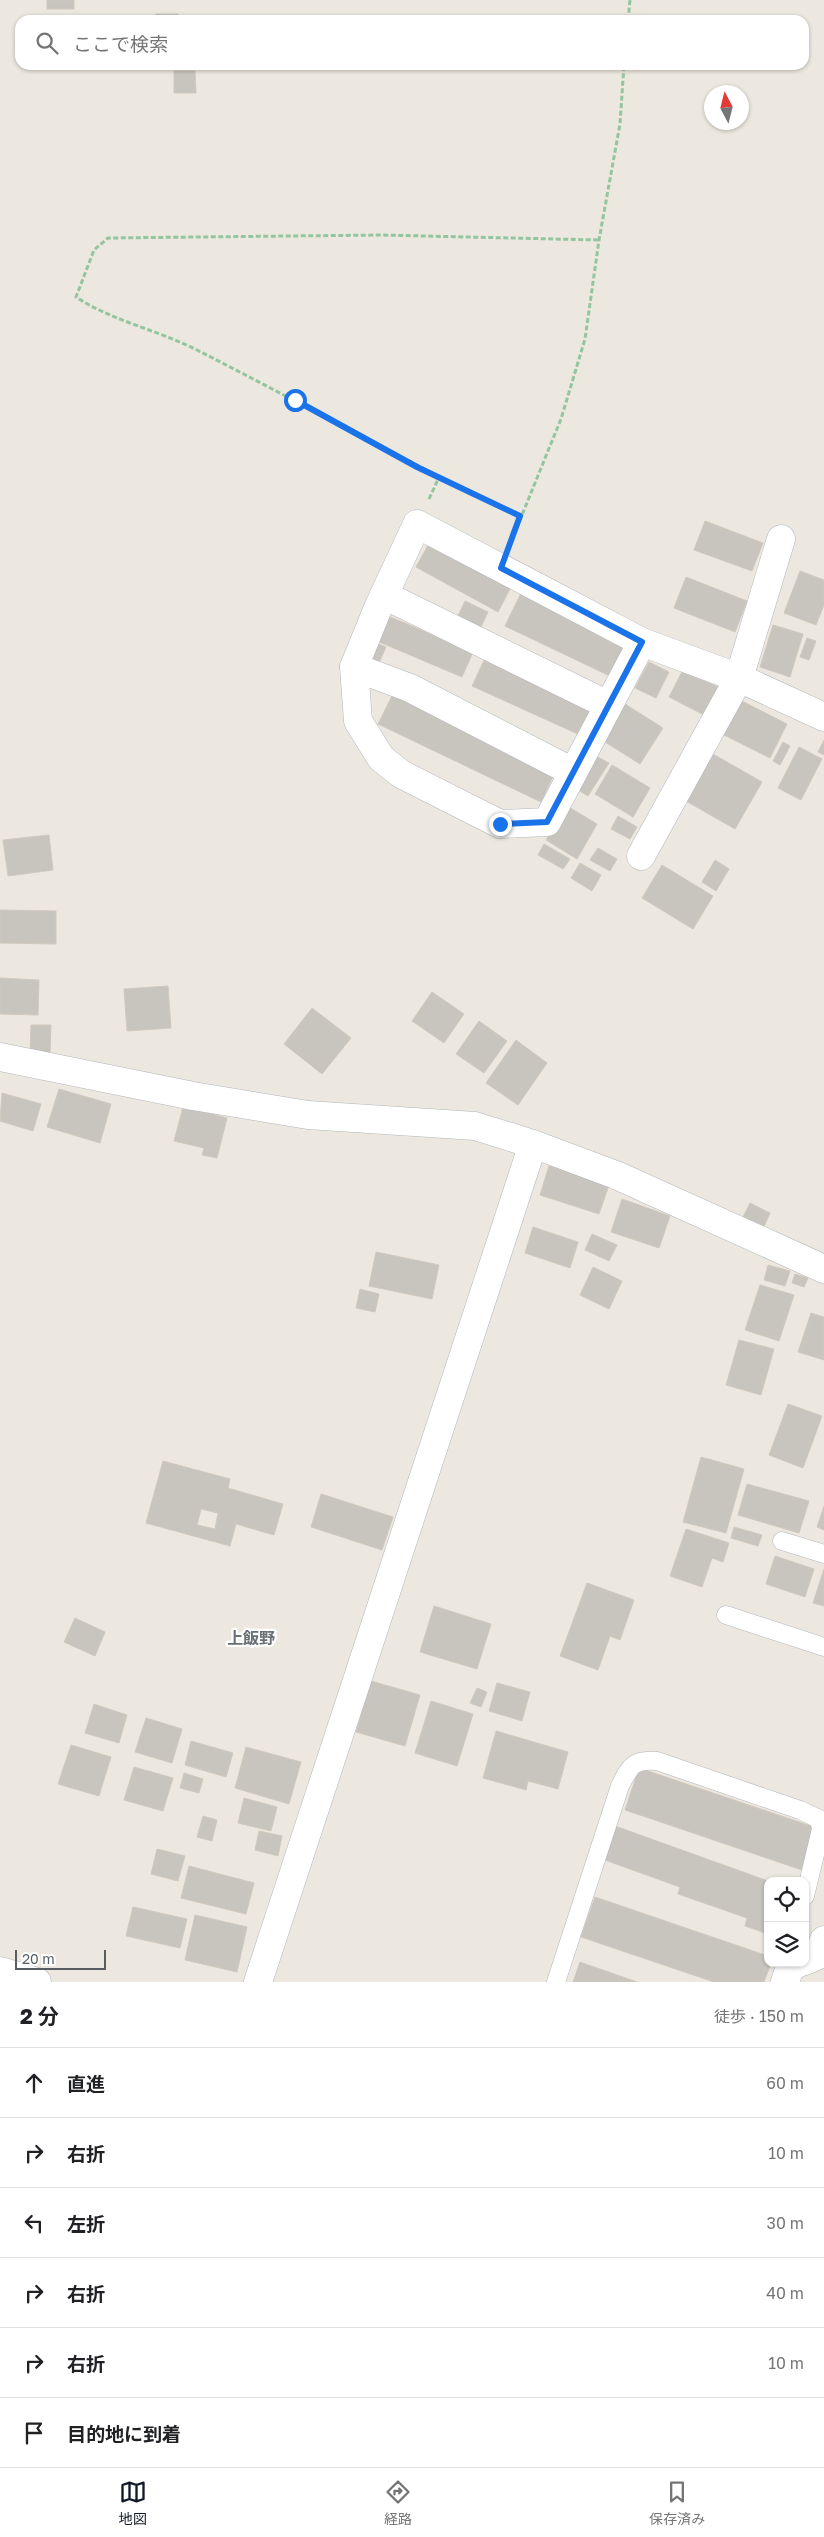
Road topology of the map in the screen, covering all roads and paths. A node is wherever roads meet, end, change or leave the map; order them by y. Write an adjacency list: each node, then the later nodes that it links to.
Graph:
1 (630, 0): 2 (path)
2 (628, 15)
3 (624, 70): 4 (path)
4 (599, 240): 5 (path); 5 (path)
5 (520, 516): 7 (path)
6 (781, 539): 11 (street)
7 (501, 568): 8 (street); 9 (street)
8 (384, 595): 10 (street); 12 (street)
9 (642, 642): 11 (street); 12 (street)
10 (354, 668): 14 (street); 14 (street)
11 (739, 678): 13 (street); 15 (street)
12 (608, 705): 14 (street)
13 (824, 717)
14 (573, 772)
15 (641, 856)
16 (0, 1057): 17 (street)
17 (533, 1144): 18 (street); 28 (street)
18 (824, 1269)
19 (782, 1541): 20 (lane)
20 (824, 1554)
21 (726, 1615): 22 (lane)
22 (824, 1647)
23 (809, 1879): 29 (lane)
24 (824, 1940): 25 (street)
25 (809, 1960)
26 (0, 1972): 27 (street)
27 (37, 1982)
28 (258, 1982)
29 (556, 1982)

